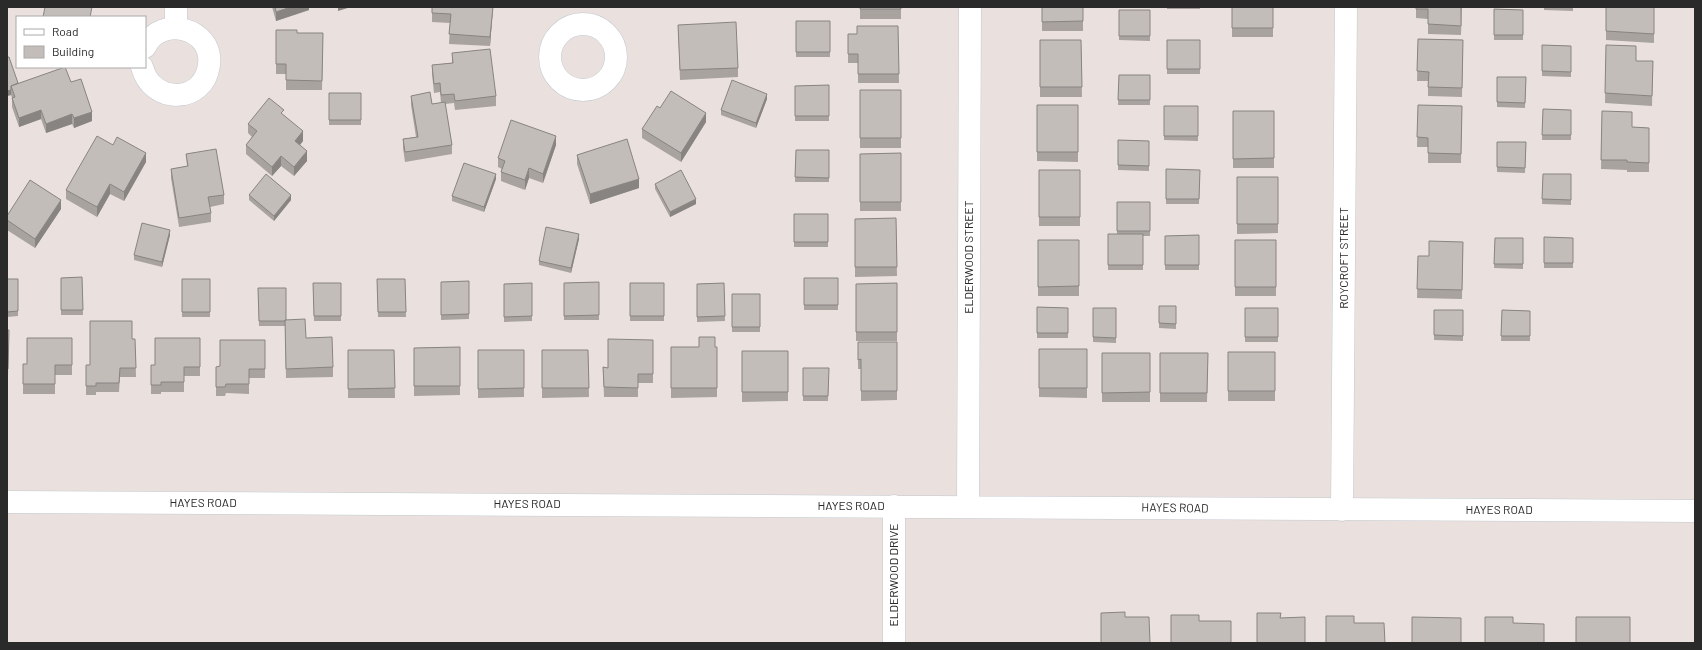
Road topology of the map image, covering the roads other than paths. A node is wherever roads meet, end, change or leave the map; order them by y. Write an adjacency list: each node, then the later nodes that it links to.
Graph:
1 (970, 7): 8 (street, ELDERWOOD STREET)
2 (1346, 7): 9 (street, ROYCROFT STREET)
3 (176, 17): 4 (street); 5 (street)
4 (146, 46)
5 (142, 68)
6 (7, 502): 7 (street, HAYES ROAD)
7 (894, 506): 8 (street, HAYES ROAD); 11 (street, ELDERWOOD DRIVE)
8 (968, 506): 9 (street, HAYES ROAD)
9 (1342, 510): 10 (street, HAYES ROAD)
10 (1695, 511)
11 (894, 643)

